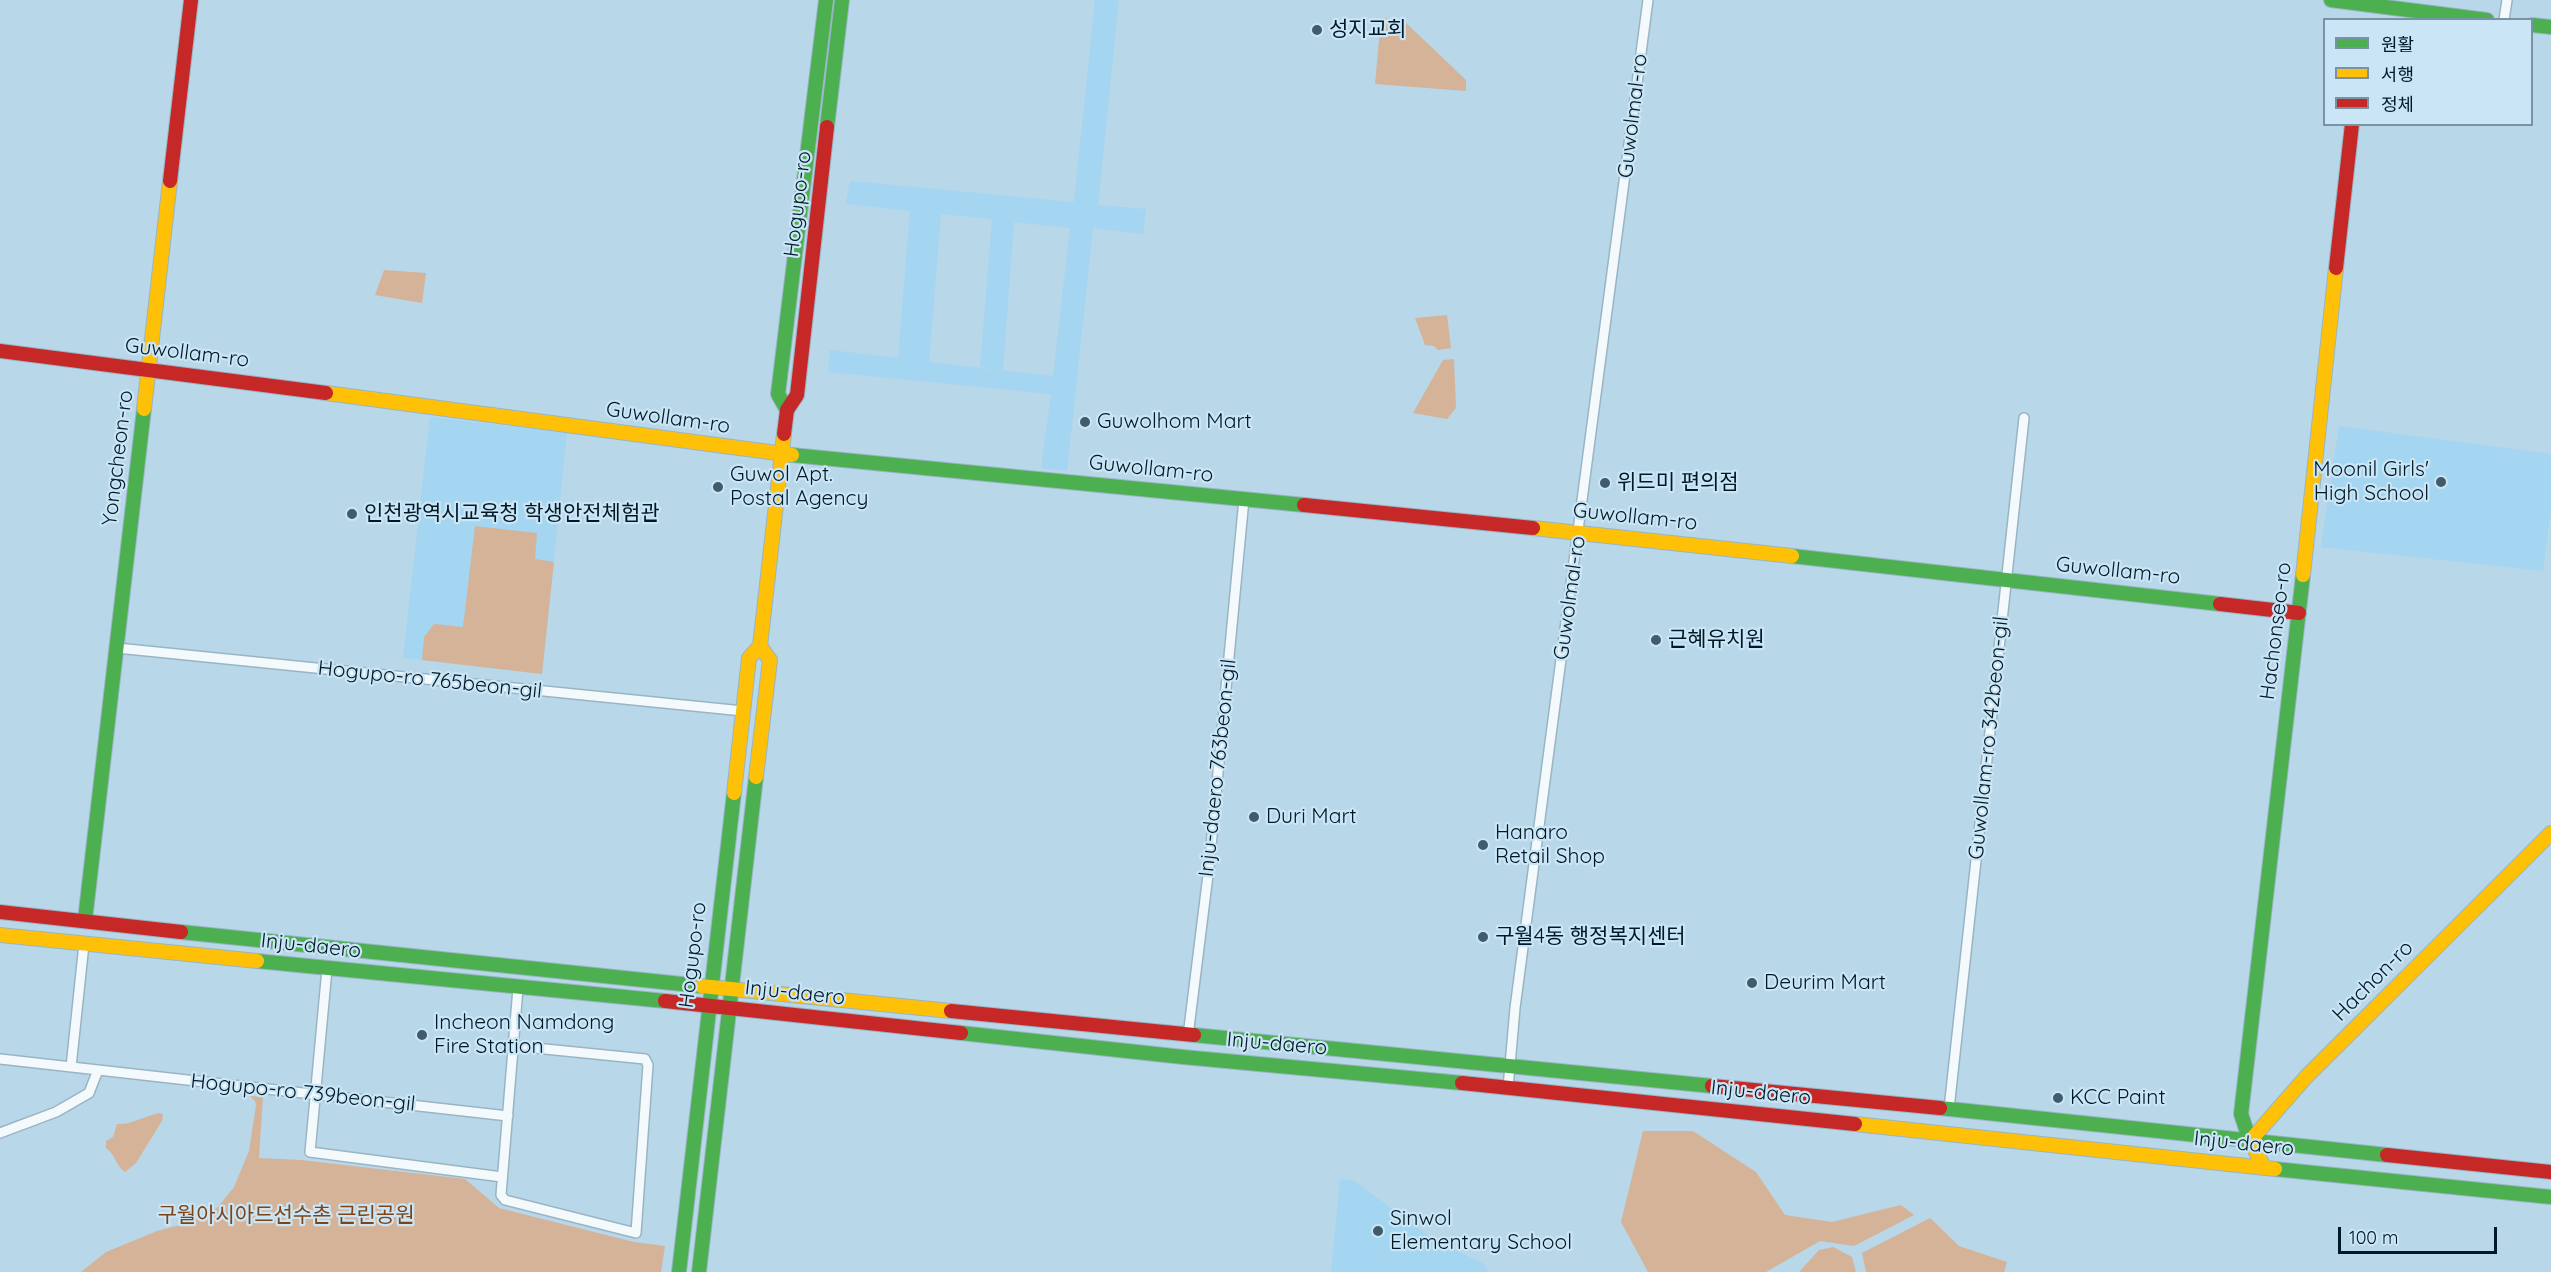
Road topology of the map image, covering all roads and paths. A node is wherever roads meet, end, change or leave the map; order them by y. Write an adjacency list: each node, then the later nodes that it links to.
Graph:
1 (191, 0): 15 (main road, Yongcheon-ro)
2 (826, 0): 16 (main road, Hogupo-ro)
3 (842, 0): 16 (main road, Hogupo-ro)
4 (1648, 0): 20 (street, Guwolmal-ro)
5 (2331, 0): 7 (main road)
6 (2507, 0): 10 (street)
7 (2365, 4): 8 (main road); 9 (main road)
8 (2363, 18)
9 (2472, 18)
10 (2504, 18)
11 (2533, 25): 12 (main road)
12 (2551, 27)
13 (2352, 126): 22 (main road, Hachonseo-ro)
14 (0, 351): 15 (main road, Guwollam-ro)
15 (149, 369): 18 (main road, Guwollam-ro); 24 (main road, Yongcheon-ro)
16 (787, 410): 18 (main road, Hogupo-ro)
17 (2024, 418): 21 (street, Guwollam-ro 342beon-gil)
18 (781, 454): 19 (main road, Guwollam-ro); 23 (main road, Hogupo-ro)
19 (1244, 499): 20 (main road, Guwollam-ro); 37 (street, Inju-daero 763beon-gil)
20 (1579, 532): 21 (main road, Guwollam-ro); 41 (street, Guwolmal-ro)
21 (2006, 580): 22 (main road, Guwollam-ro); 45 (street, Guwollam-ro 342beon-gil)
22 (2299, 613): 48 (main road, Hachonseo-ro)
23 (760, 646): 25 (main road, Hogupo-ro); 34 (main road, Hogupo-ro)
24 (117, 648): 25 (street, Hogupo-ro 765beon-gil); 28 (main road, Yongcheon-ro)
25 (743, 711): 32 (main road, Hogupo-ro)
26 (2551, 833): 48 (main road, Hachon-ro)
27 (0, 912): 28 (main road, Inju-daero)
28 (85, 920): 32 (main road, Inju-daero)
29 (0, 935): 30 (main road, Inju-daero)
30 (84, 944): 31 (main road, Inju-daero); 40 (street)
31 (327, 969): 33 (main road, Inju-daero); 44 (street)
32 (711, 987): 34 (main road, Inju-daero); 35 (main road, Hogupo-ro)
33 (518, 988): 35 (main road, Inju-daero); 38 (street)
34 (731, 989): 36 (main road, Hogupo-ro); 37 (main road, Inju-daero)
35 (709, 1005): 36 (main road, Inju-daero); 53 (main road, Hogupo-ro)
36 (729, 1007): 43 (main road, Inju-daero); 54 (main road, Hogupo-ro)
37 (1188, 1036): 41 (main road, Inju-daero)
38 (515, 1046): 46 (street); 51 (street)
39 (0, 1059): 40 (street, Hogupo-ro 739beon-gil)
40 (71, 1067): 42 (street, Hogupo-ro 739beon-gil)
41 (1510, 1068): 43 (street, Guwolmal-ro); 45 (main road, Inju-daero)
42 (98, 1070): 44 (street, Hogupo-ro 739beon-gil); 47 (street)
43 (1508, 1089): 49 (main road, Inju-daero)
44 (315, 1094): 46 (street, Hogupo-ro 739beon-gil); 51 (street)
45 (1949, 1110): 48 (main road, Inju-daero)
46 (508, 1116): 51 (street)
47 (0, 1133)
48 (2250, 1141): 49 (main road); 50 (main road, Inju-daero)
49 (2264, 1167): 52 (main road, Inju-daero)
50 (2551, 1172)
51 (502, 1177)
52 (2551, 1197)
53 (679, 1272)
54 (699, 1272)

